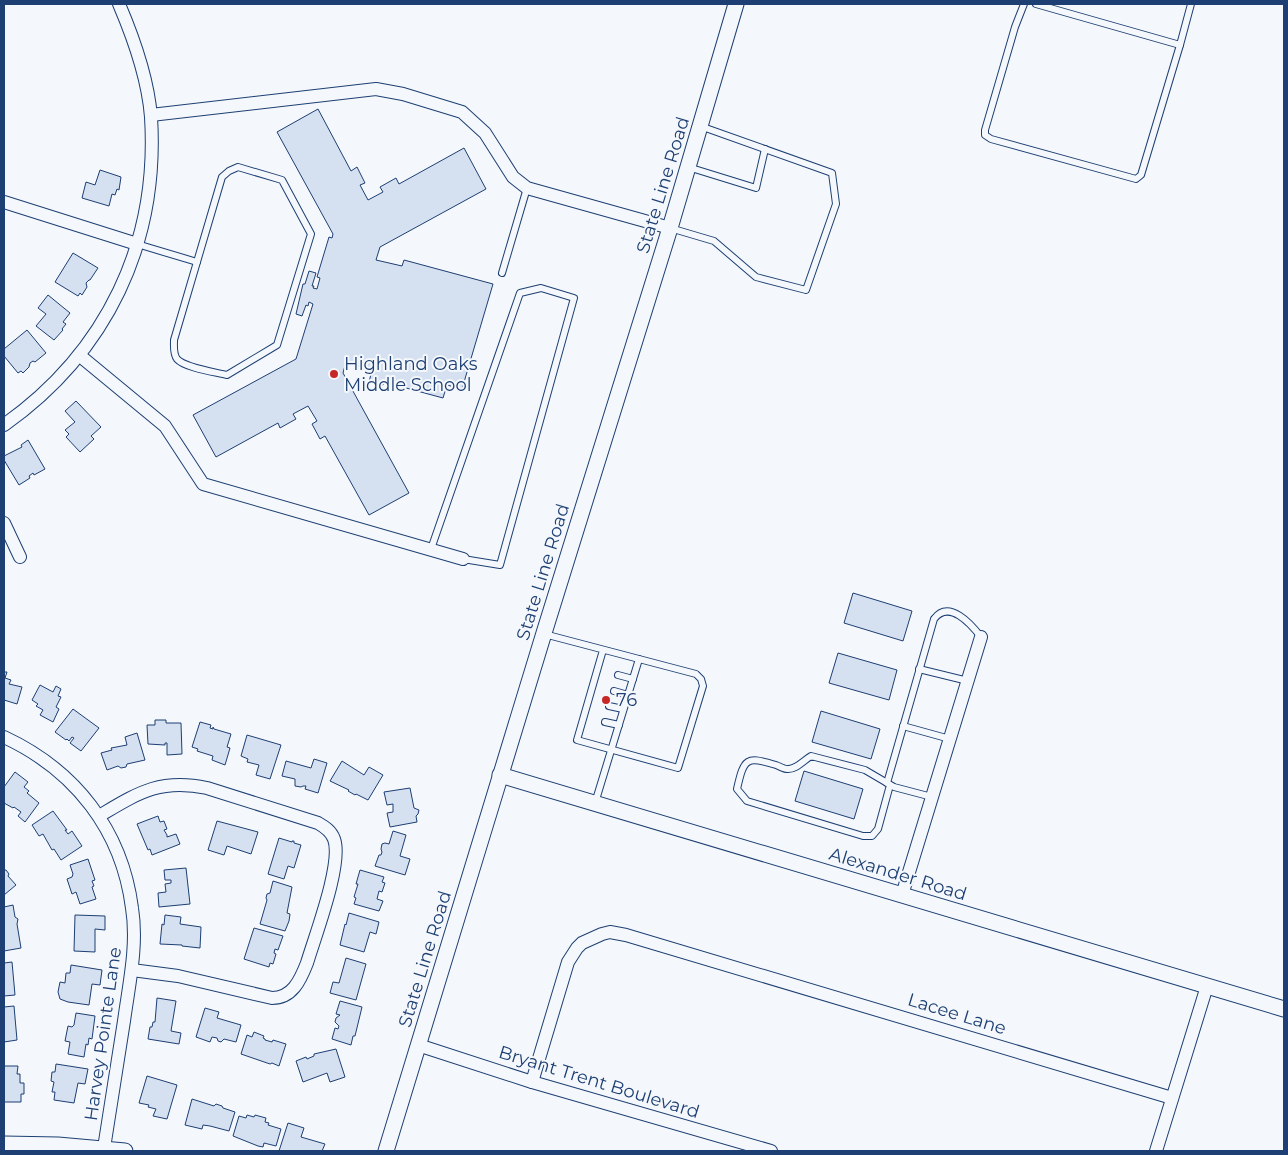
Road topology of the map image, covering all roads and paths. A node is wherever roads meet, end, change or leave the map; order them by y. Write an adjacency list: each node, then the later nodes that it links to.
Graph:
1 (119, 4): 7 (street)
2 (736, 4): 8 (street, State Line Road)
3 (1024, 4): 6 (lane)
4 (1036, 4): 6 (lane)
5 (1191, 4): 6 (lane)
6 (1180, 45)
7 (151, 115): 11 (street); 14 (street)
8 (700, 126): 9 (lane); 10 (street, State Line Road)
9 (765, 149): 10 (lane); 13 (lane)
10 (688, 167): 13 (street, State Line Road)
11 (527, 188): 13 (street); 16 (lane)
12 (4, 202): 14 (street)
13 (670, 228): 23 (street, State Line Road)
14 (138, 244): 15 (lane); 17 (street)
15 (197, 262): 15 (lane)
16 (502, 273)
17 (79, 355): 18 (street); 20 (street)
18 (4, 425)
19 (4, 523): 21 (street)
20 (431, 550): 22 (street); 22 (lane)
21 (20, 557)
22 (464, 559)
23 (544, 633): 25 (lane); 41 (street, State Line Road)
24 (982, 636): 27 (lane); 30 (street)
25 (603, 650): 26 (lane); 40 (lane)
26 (639, 659): 29 (lane); 40 (lane)
27 (919, 669): 30 (lane); 37 (lane)
28 (618, 675): 29 (lane)
29 (632, 679): 32 (lane)
30 (968, 681): 39 (street)
31 (614, 691): 32 (lane)
32 (628, 695): 34 (lane)
33 (609, 706): 34 (lane)
34 (623, 709): 36 (lane)
35 (606, 722): 36 (lane)
36 (619, 725): 40 (lane)
37 (903, 726): 39 (lane); 42 (lane)
38 (4, 737): 45 (street, Harvey Pointe Lane)
39 (950, 739): 43 (street)
40 (611, 750): 44 (lane)
41 (500, 775): 44 (street, Alexander Road); 50 (street, State Line Road)
42 (888, 784): 42 (lane); 43 (lane)
43 (932, 796): 46 (street)
44 (595, 803): 46 (street, Alexander Road)
45 (99, 816): 47 (street, Harvey Pointe Lane); 47 (street)
46 (902, 895): 48 (street, Alexander Road)
47 (132, 970): 54 (street, Harvey Pointe Lane)
48 (1206, 986): 49 (street, Alexander Road); 52 (street)
49 (1284, 1009)
50 (418, 1045): 51 (street, Bryant Trent Boulevard); 56 (street, State Line Road)
51 (532, 1082): 52 (street, Lacee Lane); 57 (street, Bryant Trent Boulevard)
52 (1172, 1098): 58 (street)
53 (4, 1144): 54 (street)
54 (104, 1148): 55 (street)
55 (125, 1151)
56 (386, 1151)
57 (771, 1151)
58 (1156, 1151)

